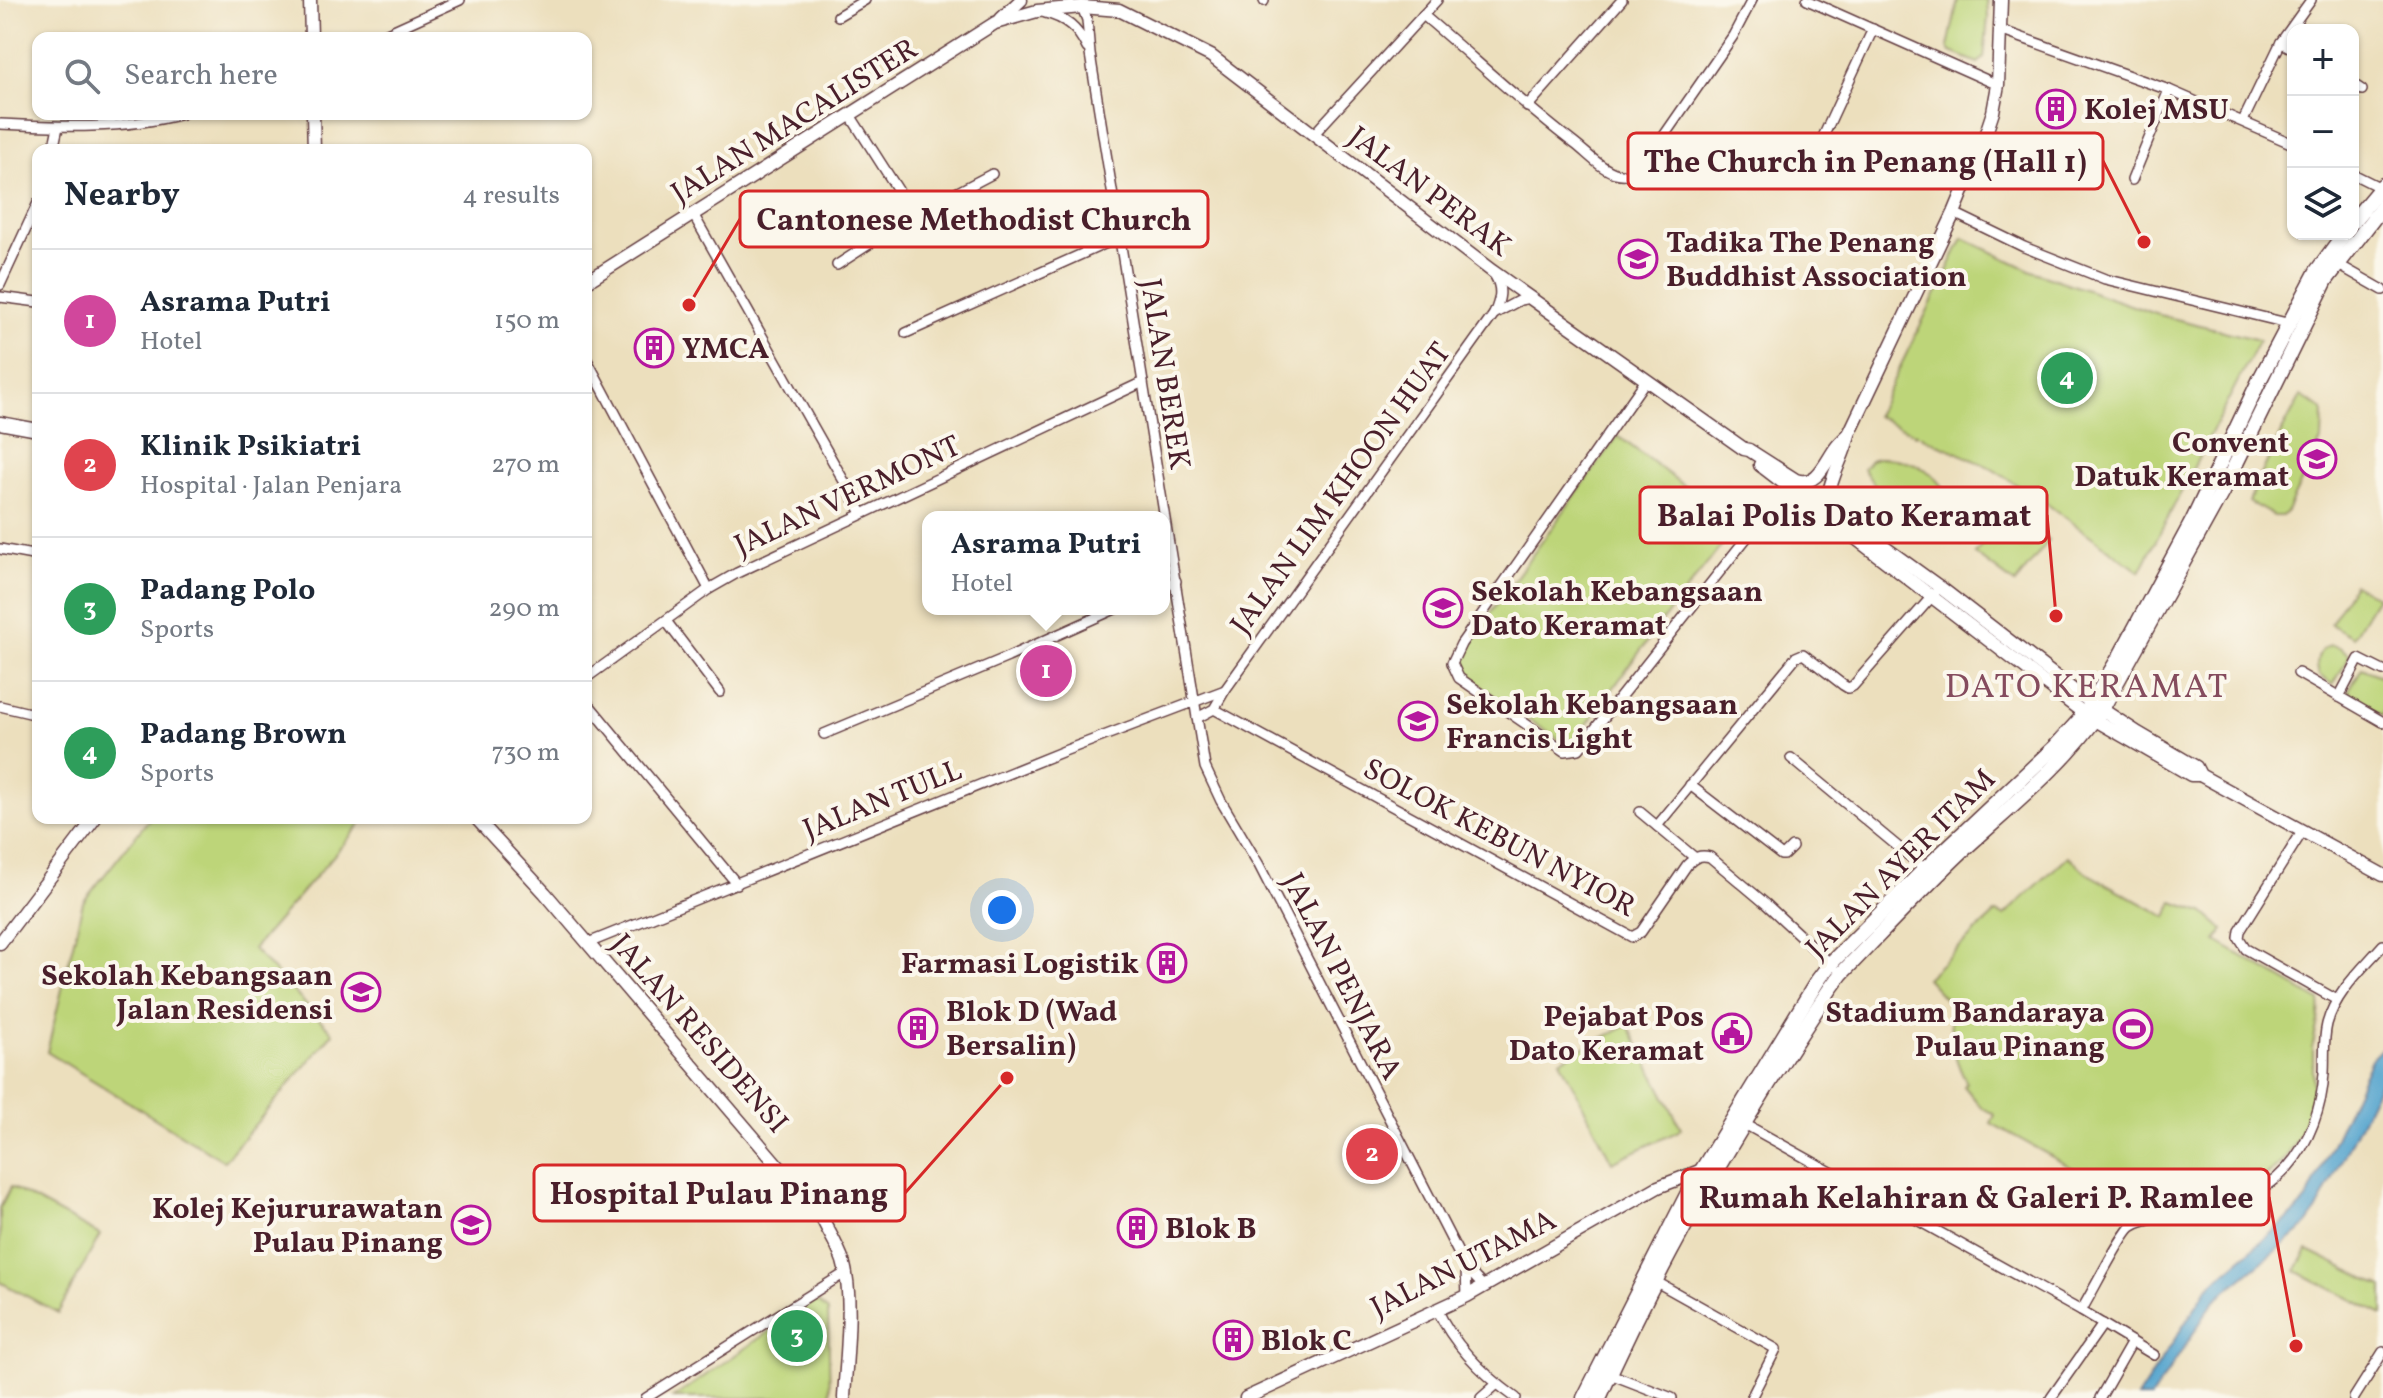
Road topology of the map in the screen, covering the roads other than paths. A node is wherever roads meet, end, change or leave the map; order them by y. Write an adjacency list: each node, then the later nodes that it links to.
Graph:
1 (310, 0): 21 (main road)
2 (460, 0): 22 (street)
3 (865, 0): 17 (street)
4 (1021, 0): 18 (main road)
5 (1104, 0): 14 (main road)
6 (1436, 0): 16 (street)
7 (1622, 0): 28 (street)
8 (1752, 0): 28 (street)
9 (1807, 0): 13 (street)
10 (2001, 0): 20 (main road)
11 (2311, 0): 23 (street)
12 (1078, 4): 14 (main road, JALAN PERAK); 15 (main road, JALAN MACALISTER); 25 (street, JALAN BEREK)
13 (1830, 5): 19 (street)
14 (1119, 10): 35 (main road, JALAN PERAK)
15 (1037, 11): 18 (main road, JALAN MACALISTER); 25 (street, JALAN BEREK)
16 (1423, 15): 28 (street); 35 (street)
17 (838, 16)
18 (995, 23): 29 (main road, JALAN MACALISTER)
19 (1873, 29): 26 (street); 36 (street)
20 (2000, 30): 26 (main road); 27 (street)
21 (311, 32)
22 (389, 32)
23 (2281, 42): 24 (street); 32 (street)
24 (2287, 46)
25 (1090, 54): 52 (street, JALAN BEREK)
26 (1998, 85): 41 (main road)
27 (2169, 90): 32 (street); 44 (street)
28 (1527, 107)
29 (850, 115): 48 (main road, JALAN MACALISTER); 50 (street)
30 (161, 120): 34 (street)
31 (313, 120): 39 (main road)
32 (2243, 121): 37 (street)
33 (0, 124): 34 (street)
34 (58, 127): 38 (street)
35 (1313, 135): 56 (main road, JALAN PERAK)
36 (1823, 137)
37 (2287, 141)
38 (54, 144)
39 (314, 144)
40 (1949, 146): 41 (street)
41 (1979, 154): 47 (main road)
42 (992, 174): 50 (street)
43 (2359, 176): 45 (street)
44 (2132, 180)
45 (2382, 186): 49 (main road)
46 (2383, 206): 54 (main road)
47 (1954, 213): 64 (street); 71 (main road)
48 (693, 214): 57 (main road, JALAN MACALISTER); 75 (street)
49 (2359, 214)
50 (914, 215): 55 (street)
51 (32, 216): 58 (street)
52 (1120, 237): 65 (street); 68 (street, JALAN BEREK)
53 (2340, 240): 64 (main road)
54 (2337, 264): 59 (street); 64 (main road)
55 (837, 265)
56 (1492, 271): 61 (main road, JALAN PERAK); 63 (street)
57 (592, 278)
58 (0, 285)
59 (2383, 290)
60 (0, 297): 62 (street)
61 (1530, 298): 63 (street); 67 (main road, JALAN PERAK)
62 (32, 301)
63 (1494, 314): 88 (street, JALAN LIM KHOON HUAT)
64 (2296, 325): 95 (main road, JALAN AYER ITAM)
65 (906, 333)
66 (592, 369): 82 (street)
67 (1646, 380): 72 (main road, JALAN PERAK); 73 (street)
68 (1143, 382): 74 (street, JALAN BEREK); 75 (street, JALAN VERMONT)
69 (0, 423): 70 (main road)
70 (32, 429)
71 (1849, 434): 72 (main road, JALAN PERAK); 81 (main road, JALAN PERAK)
72 (1744, 449): 73 (main road, JALAN PERAK)
73 (1787, 487): 81 (main road, JALAN PERAK)
74 (1164, 511)
75 (862, 513): 82 (street, JALAN VERMONT)
76 (1170, 545): 79 (street, JALAN BEREK)
77 (0, 549): 78 (street)
78 (32, 555)
79 (1176, 581): 80 (street); 91 (street, JALAN BEREK)
80 (1170, 584)
81 (1935, 588): 95 (main road, JALAN PERAK); 101 (street)
82 (709, 589): 84 (street, JALAN VERMONT)
83 (1102, 615): 99 (street)
84 (666, 621): 87 (street, JALAN VERMONT); 89 (street)
85 (2383, 671): 90 (street)
86 (2298, 673): 90 (street)
87 (592, 674)
88 (1225, 690): 91 (street); 94 (street, JALAN LIM KHOON HUAT)
89 (720, 692)
90 (2339, 697): 98 (street)
91 (1196, 701): 97 (street, JALAN PENJARA); 111 (street, JALAN TULL)
92 (0, 706): 96 (street)
93 (592, 708): 111 (street)
94 (1214, 709): 97 (street); 108 (street, SOLOK KEBUN NYIOR)
95 (2093, 712): 106 (main road, JALAN PERAK); 109 (main road, JALAN AYER ITAM)
96 (32, 714)
97 (1197, 718): 119 (street, JALAN PENJARA)
98 (2383, 722)
99 (824, 734)
100 (1791, 758): 109 (street)
101 (1690, 785): 105 (street); 107 (street)
102 (1640, 812): 105 (street)
103 (90, 824): 112 (main road)
104 (481, 824): 113 (main road, JALAN RESIDENSI)
105 (1657, 826): 108 (street)
106 (2302, 832): 110 (main road, JALAN PERAK); 116 (street)
107 (1792, 847)
108 (1694, 857): 115 (street)
109 (1930, 874): 115 (main road, JALAN AYER ITAM)
110 (2383, 875)
111 (737, 884): 113 (street, JALAN TULL)
112 (0, 943)
113 (588, 943): 120 (main road, JALAN RESIDENSI)
114 (2383, 945): 116 (street)
115 (1836, 969): 117 (main road, JALAN AYER ITAM)
116 (2337, 1000): 125 (street)
117 (1739, 1122): 118 (main road, JALAN AYER ITAM); 121 (main road, JALAN AYER ITAM); 125 (street)
118 (1702, 1170): 121 (main road, JALAN AYER ITAM); 122 (main road, JALAN UTAMA)
119 (1466, 1268): 122 (street, JALAN PENJARA); 123 (street, JALAN PENJARA)
120 (845, 1273): 133 (street); 134 (main road, JALAN RESIDENSI)
121 (1649, 1278): 130 (main road, JALAN AYER ITAM); 138 (main road, JALAN AYER ITAM); 141 (street)
122 (1484, 1287): 123 (main road, JALAN UTAMA)
123 (1467, 1296): 124 (main road, JALAN UTAMA)
124 (1437, 1309): 131 (street); 135 (main road, JALAN UTAMA)
125 (2081, 1311): 126 (street)
126 (2103, 1324): 127 (street); 142 (street)
127 (2132, 1342): 129 (street); 143 (street)
128 (2383, 1352): 144 (street)
129 (2154, 1355)
130 (1610, 1374): 132 (street); 139 (main road, JALAN AYER ITAM)
131 (1497, 1384): 136 (street); 137 (street)
132 (1657, 1395): 140 (street)
133 (646, 1398)
134 (844, 1398)
135 (1246, 1398)
136 (1481, 1398)
137 (1516, 1398)
138 (1584, 1398)
139 (1599, 1398)
140 (1672, 1398)
141 (1751, 1398)
142 (2051, 1398)
143 (2100, 1398)
144 (2354, 1398)

